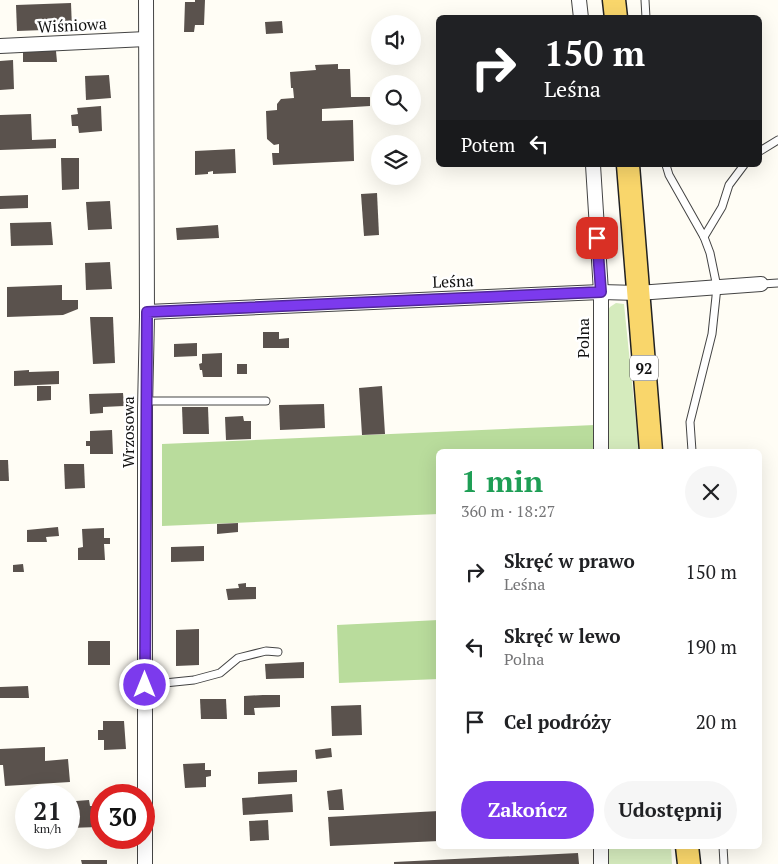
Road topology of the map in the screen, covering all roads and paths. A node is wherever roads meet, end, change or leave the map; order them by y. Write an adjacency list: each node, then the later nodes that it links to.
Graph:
1 (146, 0): 8 (street, Wrzosowa)
2 (579, 0): 5 (street)
3 (614, 0): 6 (main road)
4 (645, 0): 7 (lane)
5 (581, 15)
6 (616, 15)
7 (646, 15)
8 (146, 39): 9 (street, Wiśniowa); 22 (street, Wrzosowa)
9 (0, 46)
10 (778, 140): 11 (lane)
11 (762, 150)
12 (593, 167): 20 (street, Polna)
13 (628, 167): 21 (main road, 92)
14 (667, 167): 16 (lane)
15 (742, 167): 16 (lane)
16 (704, 237): 19 (lane)
17 (778, 283): 18 (lane)
18 (761, 284): 19 (street, Leśna)
19 (717, 287): 21 (street, Leśna); 27 (lane)
20 (601, 292): 21 (street, Leśna); 22 (street, Leśna); 25 (street, Polna)
21 (638, 293): 26 (main road, 92)
22 (147, 312): 23 (street, Wrzosowa)
23 (145, 401): 24 (lane); 29 (street, Wrzosowa)
24 (266, 401)
25 (601, 449)
26 (651, 449)
27 (692, 449)
28 (278, 652): 29 (lane)
29 (145, 685): 33 (street, Wrzosowa)
30 (601, 849): 34 (street)
31 (687, 849): 35 (main road)
32 (723, 849): 36 (lane)
33 (145, 864)
34 (601, 864)
35 (689, 864)
36 (724, 864)

